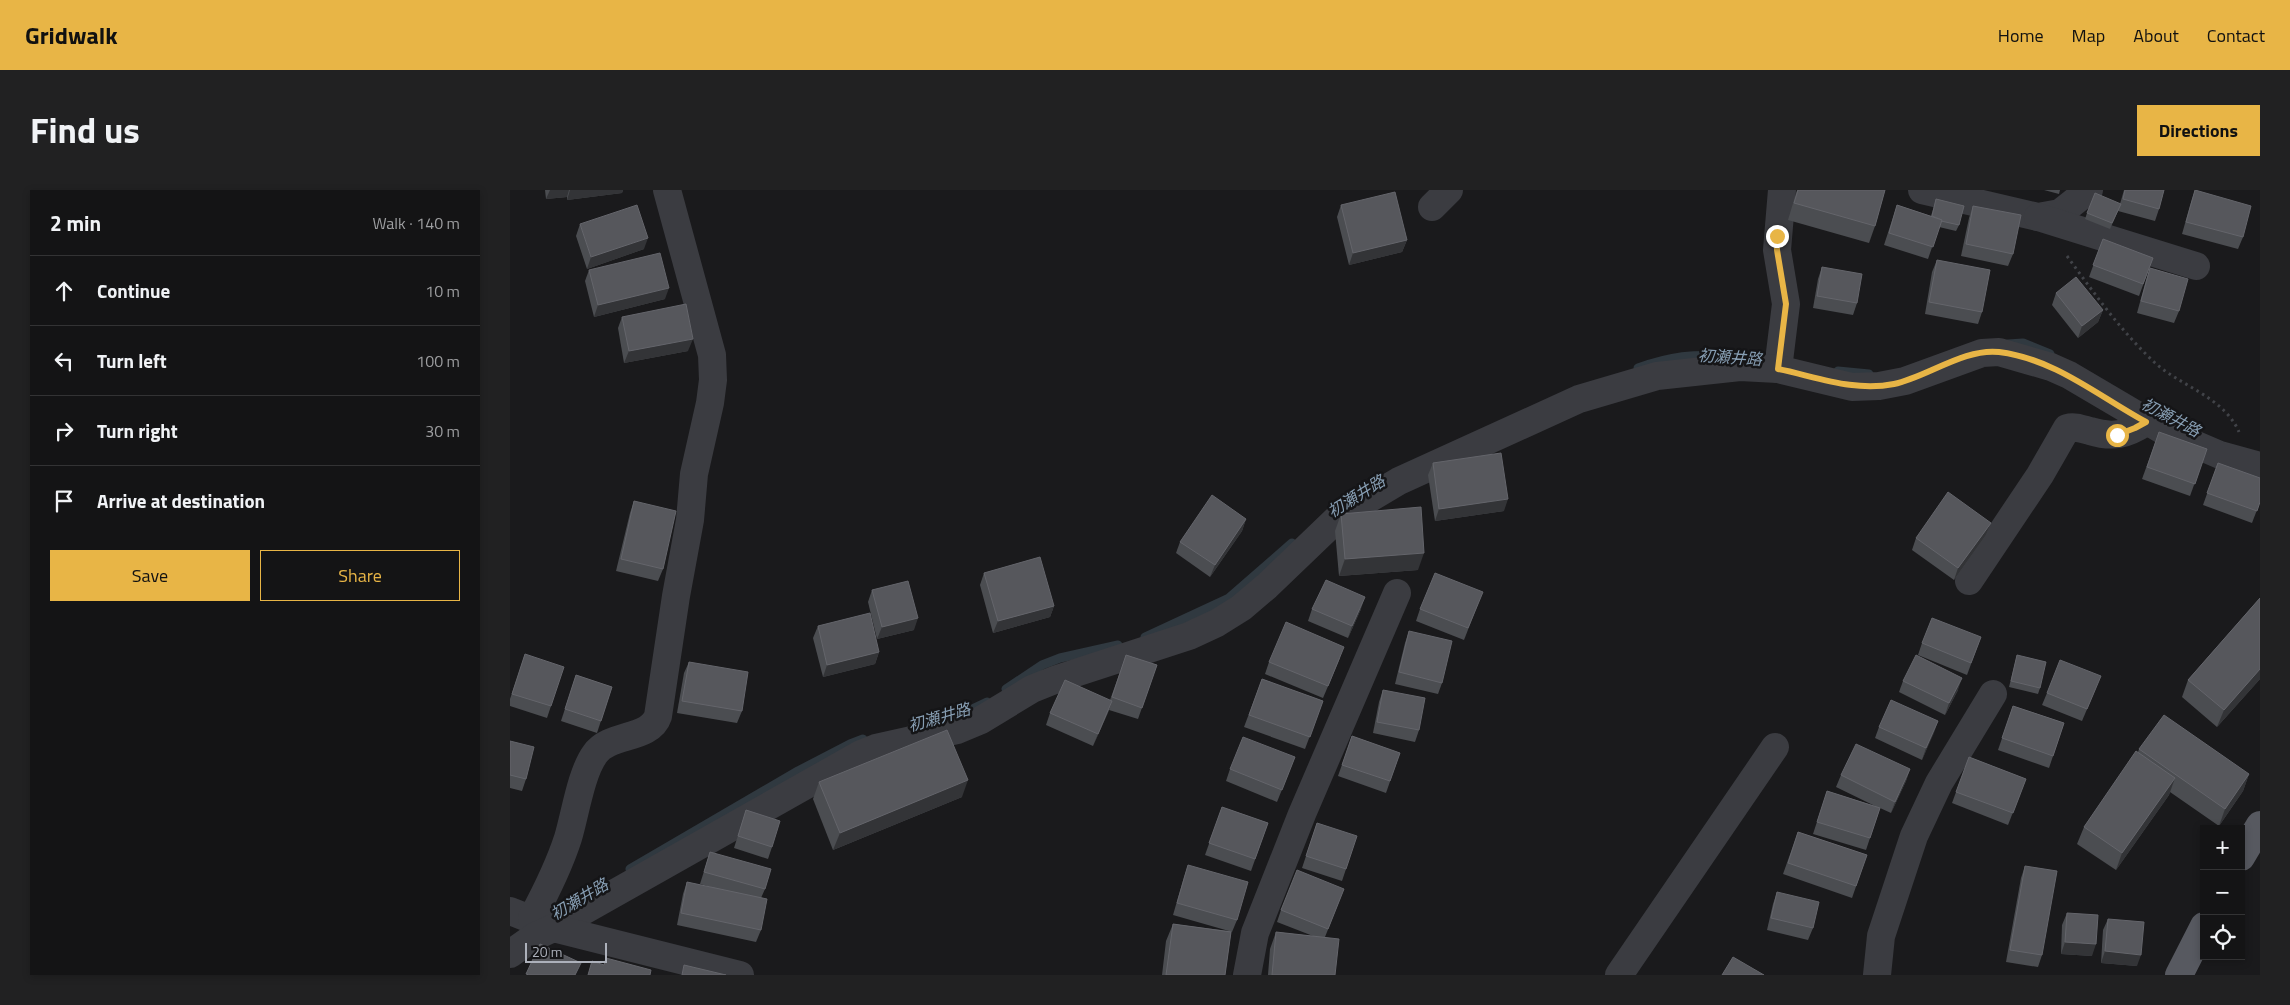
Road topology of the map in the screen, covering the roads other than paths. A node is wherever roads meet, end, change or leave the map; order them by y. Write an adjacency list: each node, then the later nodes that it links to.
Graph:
1 (667, 190): 16 (street)
2 (1782, 190): 7 (street)
3 (1922, 190): 5 (street)
4 (2089, 190): 5 (street)
5 (2038, 217): 6 (street)
6 (2196, 266)
7 (1778, 369): 8 (street); 16 (street)
8 (2146, 422): 9 (street); 10 (street)
9 (2250, 464)
10 (1969, 581)
11 (1397, 593): 20 (street)
12 (1993, 694): 22 (street)
13 (1775, 747): 21 (street)
14 (2260, 825): 15 (main road)
15 (2245, 849)
16 (532, 919): 18 (street); 19 (street)
17 (2200, 934): 23 (main road)
18 (510, 954)
19 (740, 975)
20 (1247, 975)
21 (1619, 975)
22 (1877, 975)
23 (2179, 975)

